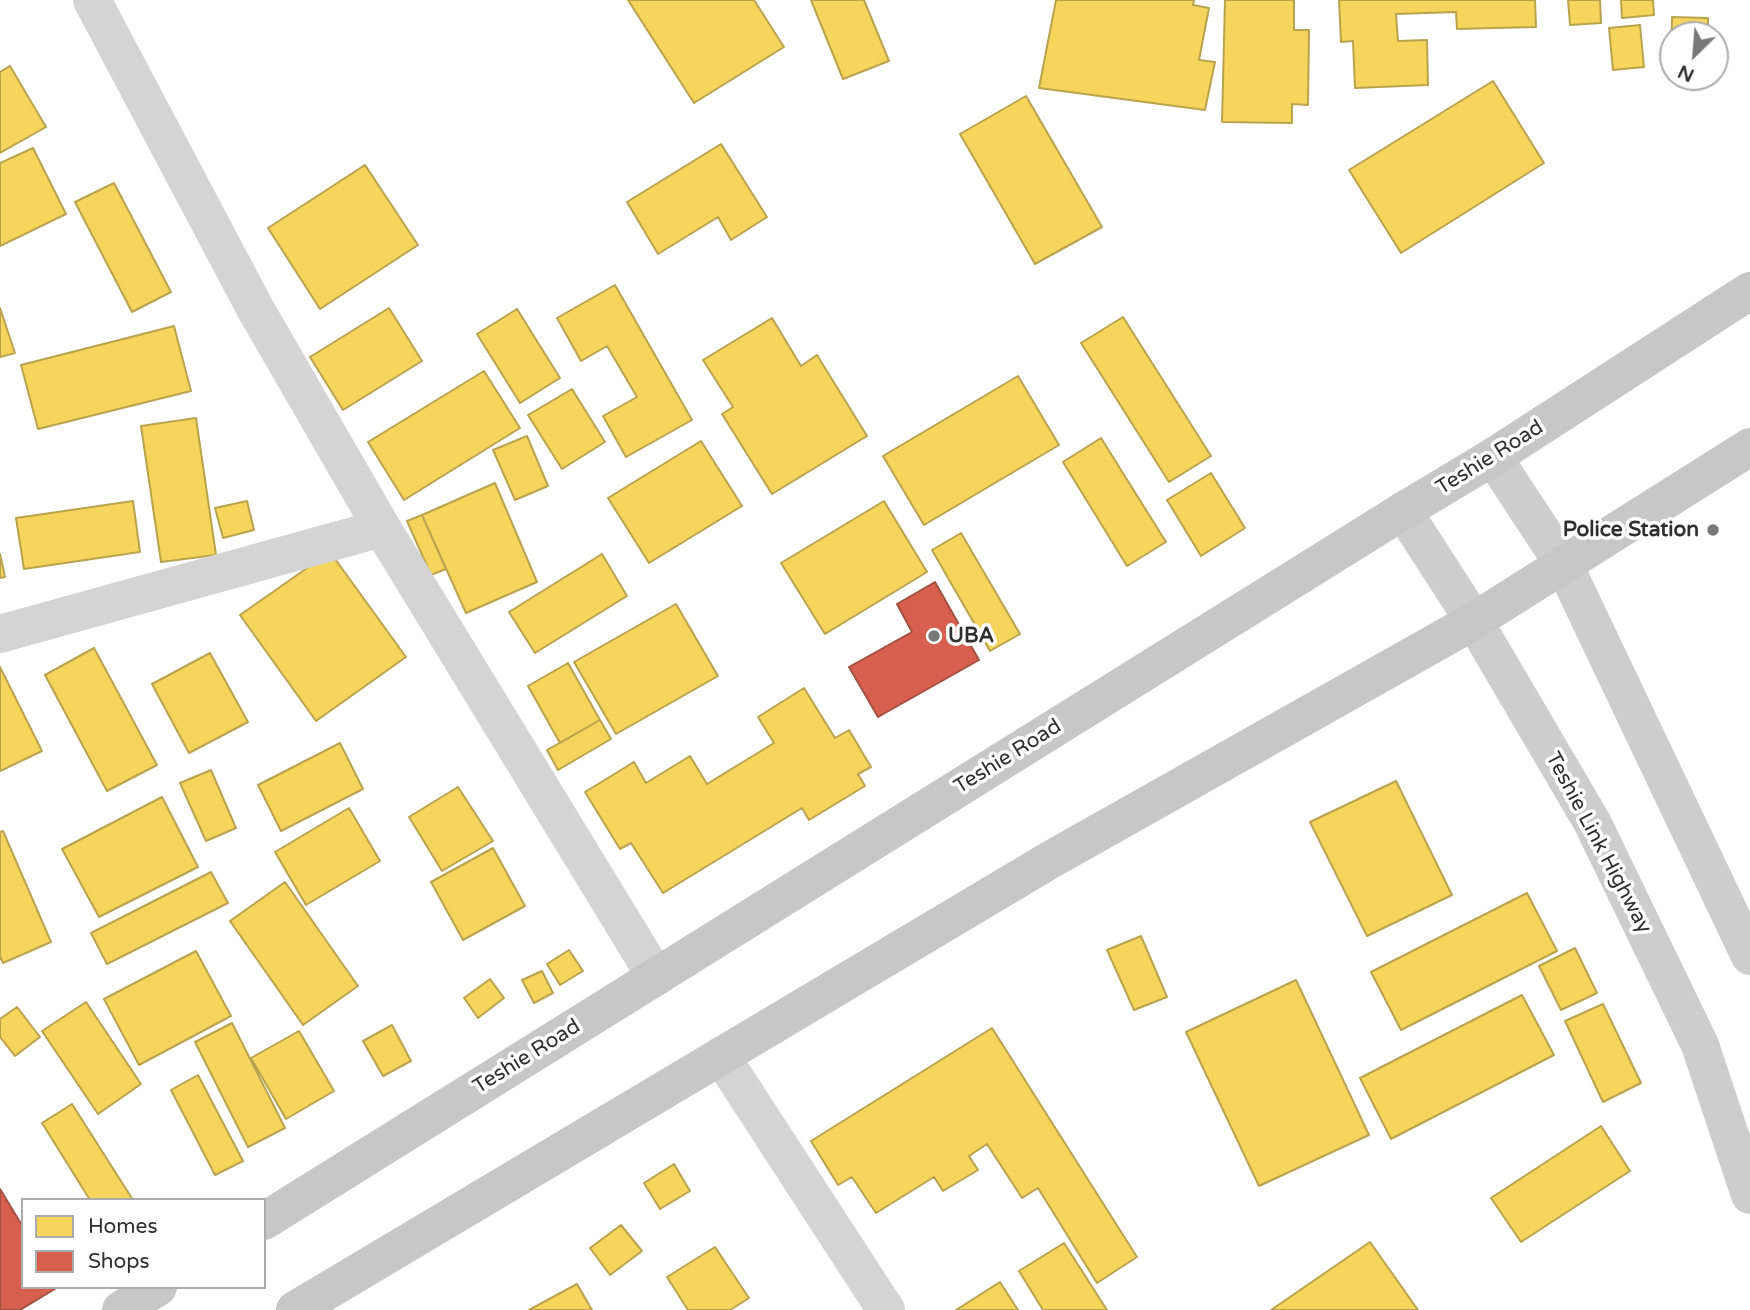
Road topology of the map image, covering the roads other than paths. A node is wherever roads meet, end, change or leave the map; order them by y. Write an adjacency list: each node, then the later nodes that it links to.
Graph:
1 (92, 0): 6 (street)
2 (1750, 291): 4 (main road, Teshie Road)
3 (1750, 447): 7 (main road)
4 (1493, 457): 5 (main road, Teshie Road); 7 (main road)
5 (1403, 511): 8 (main road, Teshie Link Highway); 11 (main road, Teshie Road)
6 (382, 528): 9 (street); 11 (street)
7 (1564, 565): 8 (main road); 10 (main road)
8 (1474, 621): 12 (main road); 13 (main road, Teshie Link Highway)
9 (0, 634)
10 (1750, 956)
11 (656, 977): 14 (main road, Teshie Road)
12 (722, 1056): 17 (main road); 18 (street)
13 (1750, 1195)
14 (266, 1220)
15 (155, 1289): 16 (main road)
16 (121, 1310)
17 (295, 1310)
18 (886, 1310)

